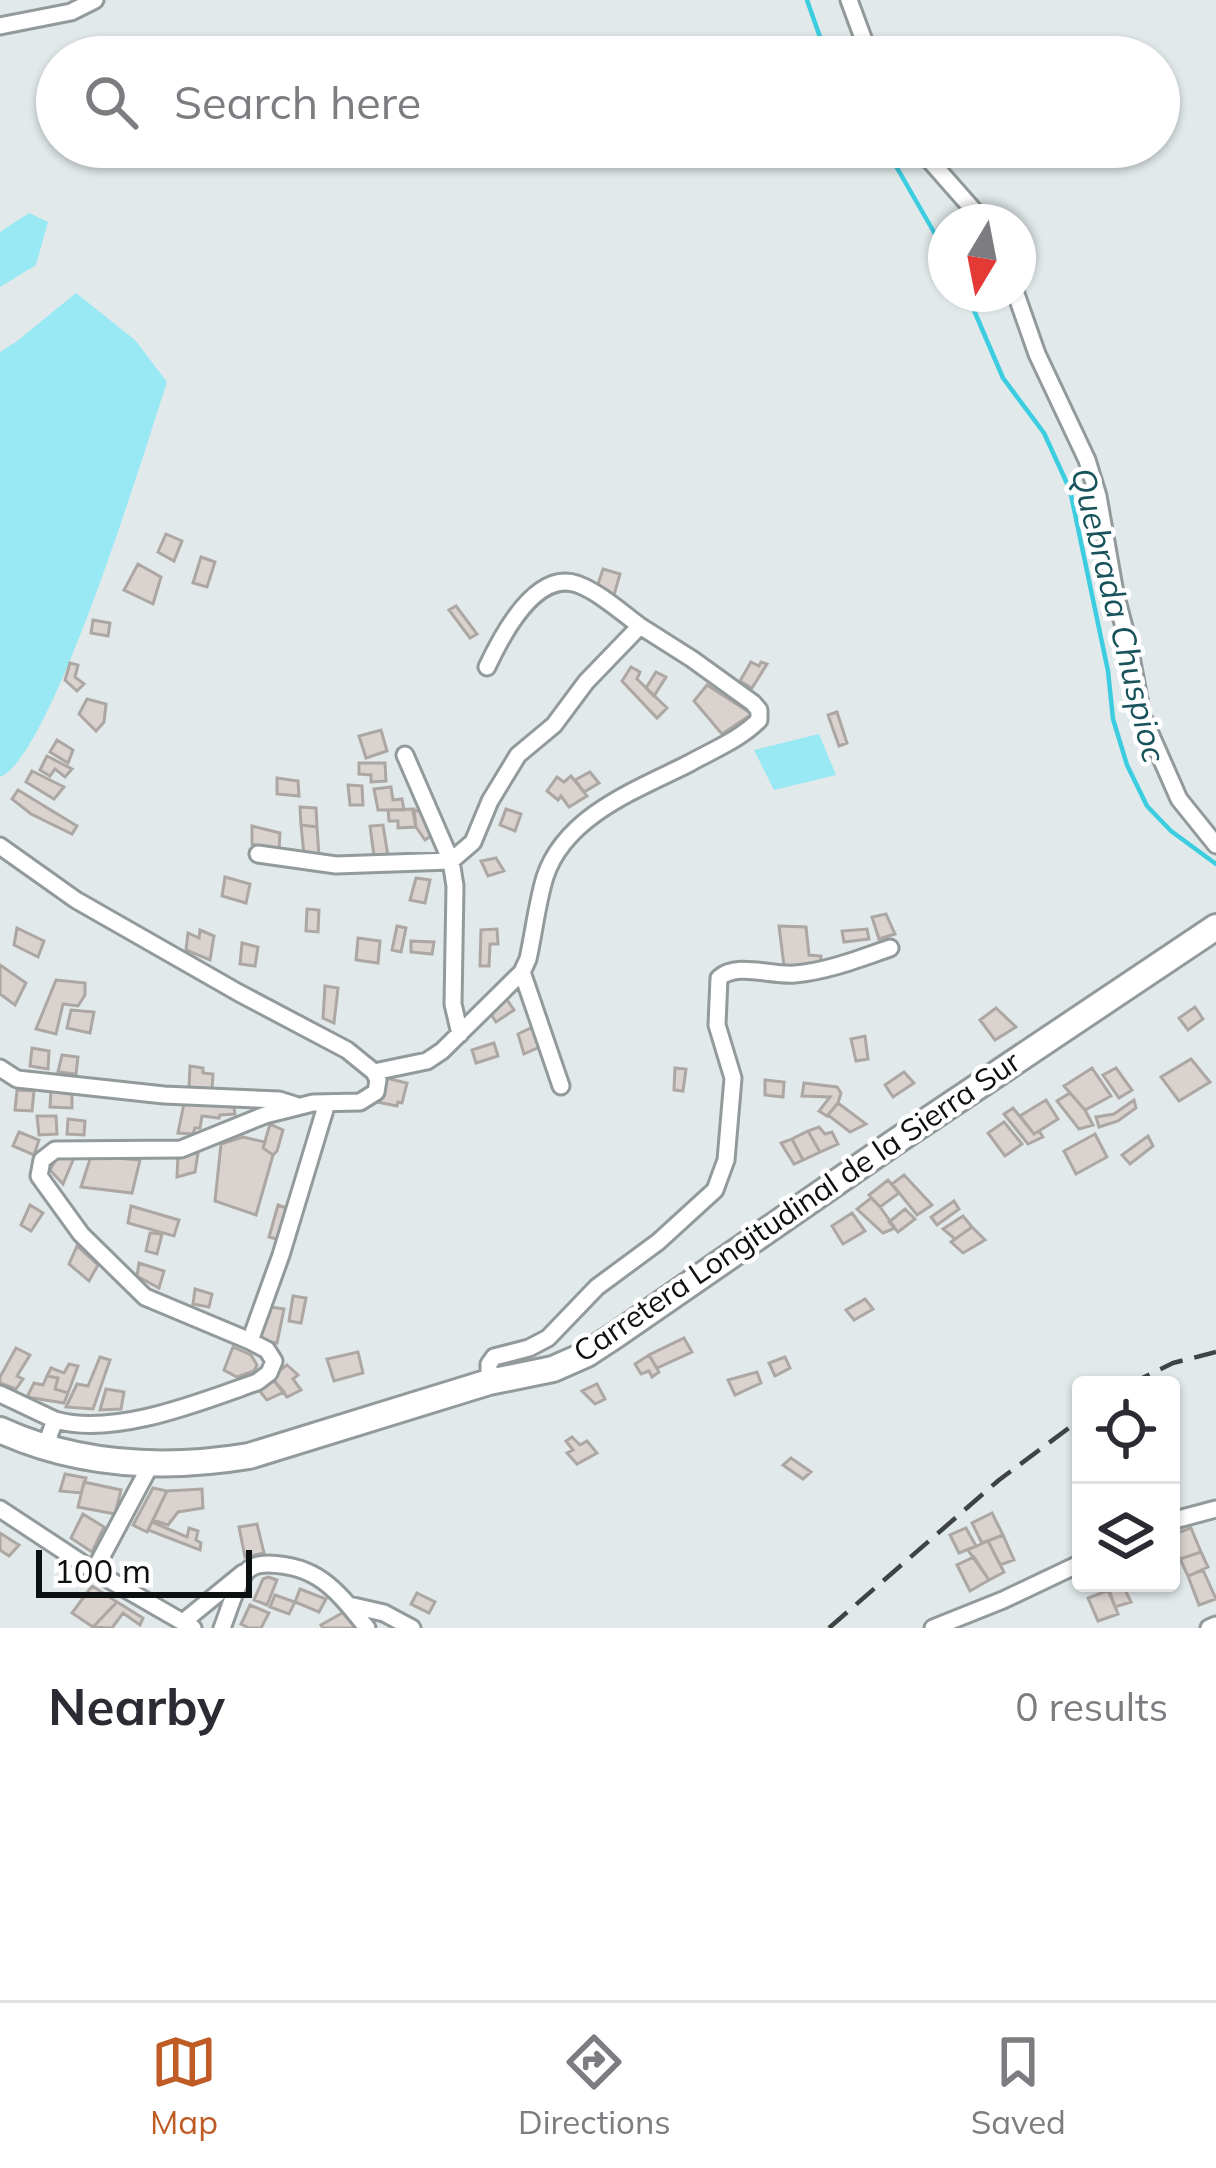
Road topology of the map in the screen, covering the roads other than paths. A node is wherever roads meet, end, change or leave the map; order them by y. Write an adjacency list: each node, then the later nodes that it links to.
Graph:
1 (95, 0): 3 (street)
2 (849, 0): 4 (street)
3 (0, 26)
4 (862, 36)
5 (936, 168): 6 (street)
6 (968, 204)
7 (1022, 312): 11 (street)
8 (640, 626): 9 (street); 14 (street); 17 (street)
9 (487, 667)
10 (405, 755): 14 (street)
11 (1216, 845)
12 (0, 846): 20 (street)
13 (258, 854): 14 (street)
14 (451, 861): 18 (street)
15 (1216, 927): 25 (highway, Carretera Longitudinal de la Sierra Sur)
16 (890, 948): 25 (street)
17 (522, 972): 18 (street); 21 (street)
18 (460, 1034): 20 (street)
19 (0, 1068): 23 (street)
20 (374, 1072): 22 (street)
21 (561, 1086)
22 (327, 1102): 23 (street); 24 (street)
23 (298, 1106): 24 (street)
24 (250, 1341): 27 (street)
25 (489, 1382): 30 (highway, Carretera Longitudinal de la Sierra Sur)
26 (0, 1394): 27 (street)
27 (55, 1420): 29 (street)
28 (0, 1430): 29 (highway, Carretera Longitudinal de la Sierra Sur)
29 (45, 1447): 30 (highway, Carretera Longitudinal de la Sierra Sur)
30 (152, 1464): 35 (street)
31 (0, 1509): 35 (street)
32 (1216, 1509): 33 (street)
33 (1180, 1519)
34 (1072, 1567): 42 (street)
35 (94, 1571): 38 (street)
36 (245, 1571): 37 (street); 38 (street); 39 (street)
37 (349, 1605): 40 (street); 41 (street)
38 (188, 1625)
39 (222, 1628)
40 (367, 1628)
41 (412, 1628)
42 (933, 1628)

